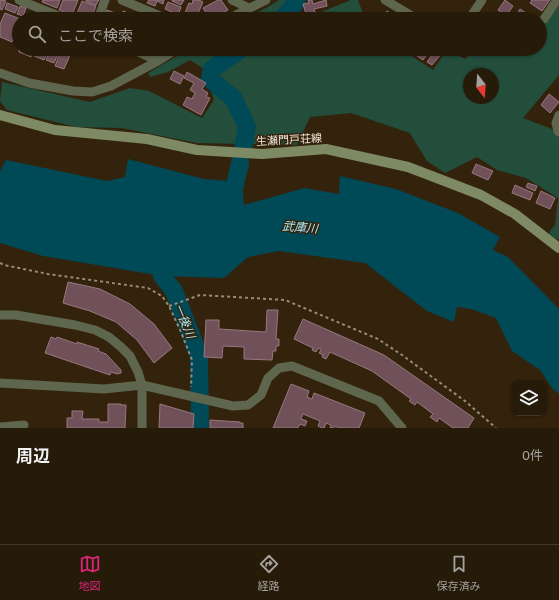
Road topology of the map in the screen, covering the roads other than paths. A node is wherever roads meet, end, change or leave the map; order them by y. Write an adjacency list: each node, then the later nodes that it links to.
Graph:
1 (20, 0): 10 (street)
2 (105, 0): 11 (street)
3 (122, 0): 12 (street)
4 (232, 0): 9 (street)
5 (266, 0): 9 (street)
6 (482, 0): 15 (street)
7 (557, 0): 16 (street)
8 (391, 2): 14 (street)
9 (249, 8): 13 (street)
10 (49, 12)
11 (101, 12)
12 (150, 12)
13 (241, 12)
14 (406, 12)
15 (474, 12)
16 (547, 15)
17 (147, 56): 19 (street)
18 (166, 56): 19 (street)
19 (158, 61): 20 (street)
20 (0, 73)
21 (559, 115): 23 (street)
22 (0, 116): 24 (main road, 生瀬門戸荘線)
23 (559, 132)
24 (559, 248)
25 (0, 315): 27 (street)
26 (0, 383): 27 (street)
27 (142, 385): 30 (street); 31 (street)
28 (24, 425): 29 (street)
29 (0, 427)
30 (142, 428)
31 (402, 428)

